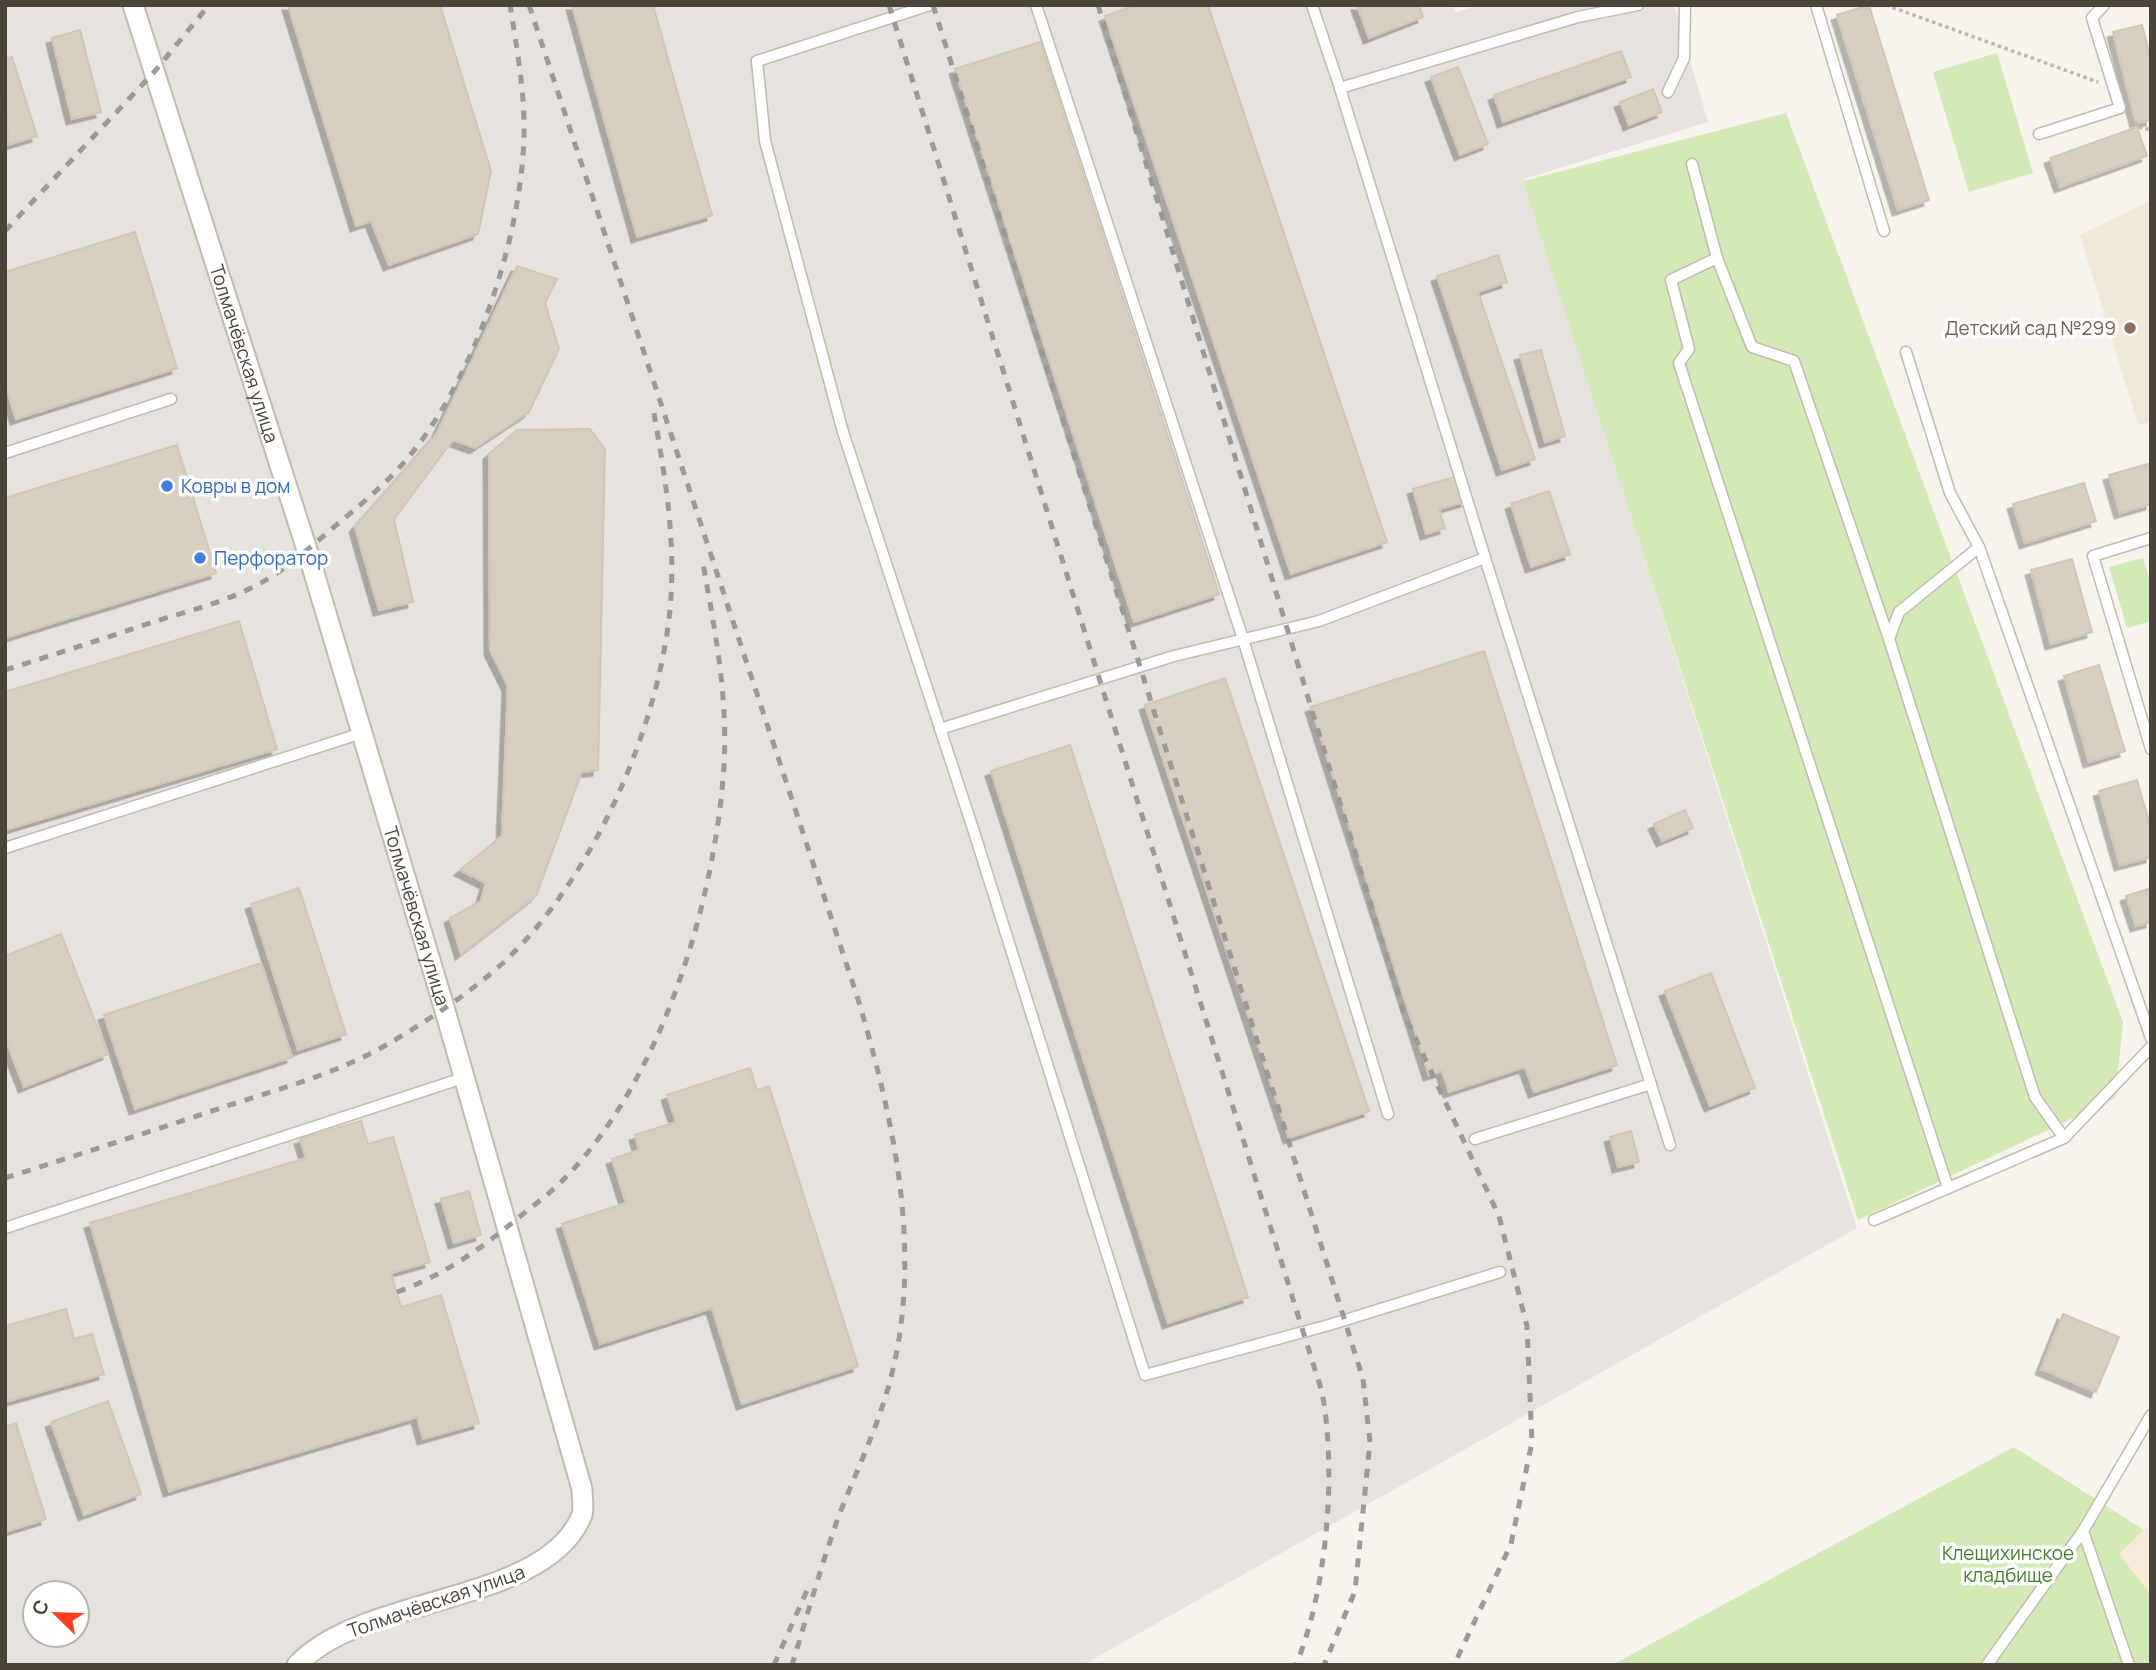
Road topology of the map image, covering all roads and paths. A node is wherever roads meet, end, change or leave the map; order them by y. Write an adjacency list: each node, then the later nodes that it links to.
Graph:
1 (133, 5): 30 (street, Толмачёвская улица)
2 (930, 5): 29 (lane)
3 (1037, 5): 27 (lane)
4 (1312, 5): 12 (lane)
5 (1574, 5): 11 (lane)
6 (1638, 5): 11 (lane)
7 (1685, 5): 14 (lane)
8 (1816, 5): 19 (lane)
9 (1886, 5): 13 (path)
10 (2104, 5): 13 (lane)
11 (1578, 17): 12 (lane)
12 (1340, 88): 26 (lane)
13 (2114, 88): 15 (lane)
14 (1668, 92)
15 (2120, 108): 16 (path); 17 (lane)
16 (2151, 129)
17 (2039, 134)
18 (1692, 164): 20 (lane)
19 (1884, 231)
20 (1717, 258): 28 (lane); 41 (lane)
21 (1906, 352): 25 (lane)
22 (171, 399): 23 (lane)
23 (5, 453)
24 (2151, 538): 31 (lane)
25 (1979, 547): 28 (lane); 33 (lane)
26 (1485, 558): 27 (lane); 36 (lane)
27 (1243, 639): 29 (lane); 37 (lane)
28 (1889, 639): 38 (lane)
29 (940, 729): 44 (lane)
30 (362, 733): 32 (lane); 35 (street, Толмачёвская улица)
31 (2151, 749)
32 (5, 848)
33 (2151, 1038)
34 (2151, 1047): 38 (lane)
35 (463, 1078): 43 (lane); 47 (street, Толмачёвская улица)
36 (1651, 1084): 39 (lane); 40 (lane)
37 (1388, 1114)
38 (2064, 1138): 41 (lane)
39 (1475, 1139)
40 (1670, 1145)
41 (1948, 1188): 42 (lane)
42 (1874, 1220)
43 (5, 1228)
44 (1500, 1272)
45 (2151, 1415): 46 (lane)
46 (2084, 1531): 48 (lane); 49 (lane)
47 (297, 1665)
48 (1987, 1665)
49 (2129, 1665)

